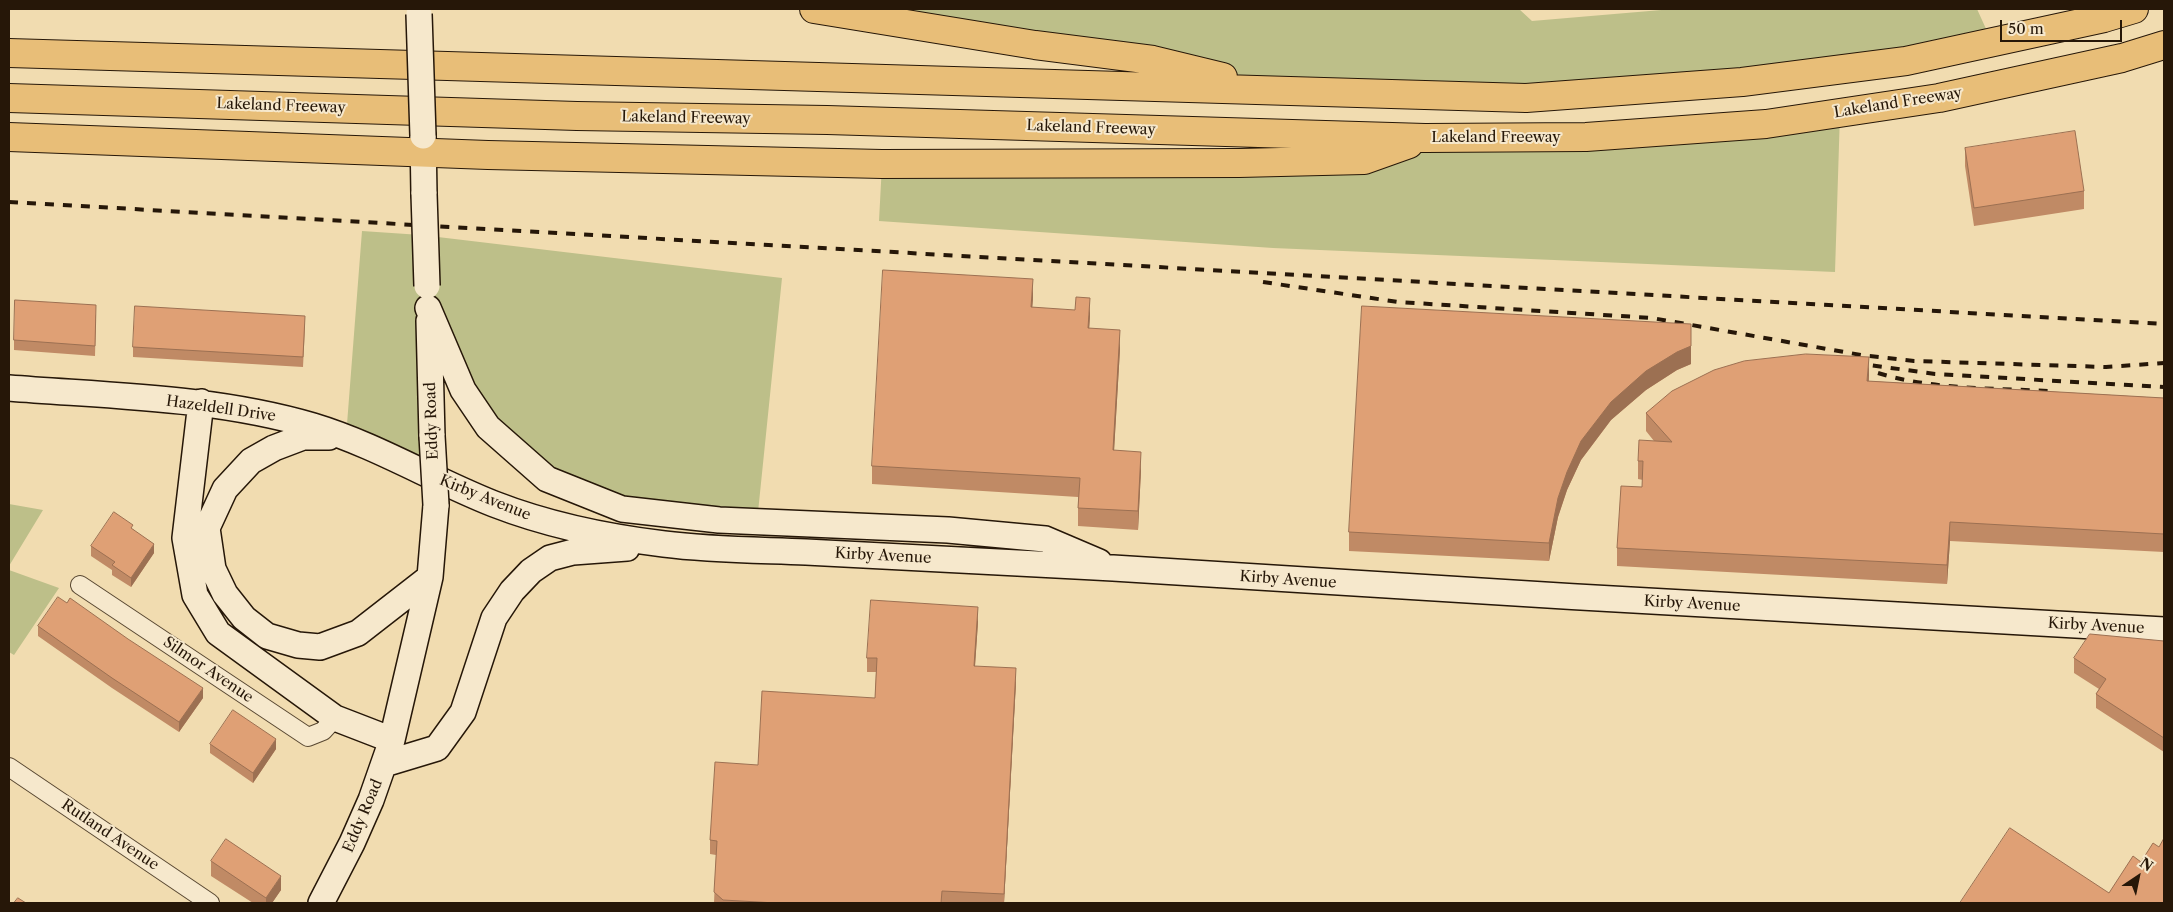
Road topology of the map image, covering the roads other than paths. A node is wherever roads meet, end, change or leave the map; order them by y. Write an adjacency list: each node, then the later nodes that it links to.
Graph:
1 (814, 9): 6 (highway)
2 (2134, 9): 6 (highway)
3 (419, 11): 10 (street, Eddy Road, bridge)
4 (2164, 45): 9 (highway, Lakeland Freeway)
5 (9, 53): 6 (highway)
6 (1276, 90)
7 (9, 98): 9 (highway, Lakeland Freeway)
8 (9, 138): 10 (highway)
9 (1425, 138): 10 (highway)
10 (423, 144): 11 (street, Eddy Road, bridge)
11 (428, 297): 19 (street); 20 (street, Eddy Road, bridge)
12 (9, 388): 13 (street, Hazeldell Drive)
13 (201, 402): 14 (street, Hazeldell Drive); 15 (street)
14 (346, 437): 16 (street, Hazeldell Drive); 17 (street)
15 (194, 465): 17 (street); 23 (street)
16 (423, 472): 18 (street, Kirby Avenue)
17 (207, 528): 20 (street)
18 (668, 545): 19 (street, Kirby Avenue); 25 (street)
19 (1113, 568): 22 (street, Kirby Avenue)
20 (430, 577): 24 (street, Eddy Road)
21 (80, 585): 23 (street, Silmor Avenue)
22 (2164, 630)
23 (335, 718): 24 (street)
24 (392, 740): 25 (street, Eddy Road)
25 (384, 764): 28 (street, Eddy Road)
26 (9, 767): 27 (street, Rutland Avenue)
27 (210, 903)
28 (321, 903)

